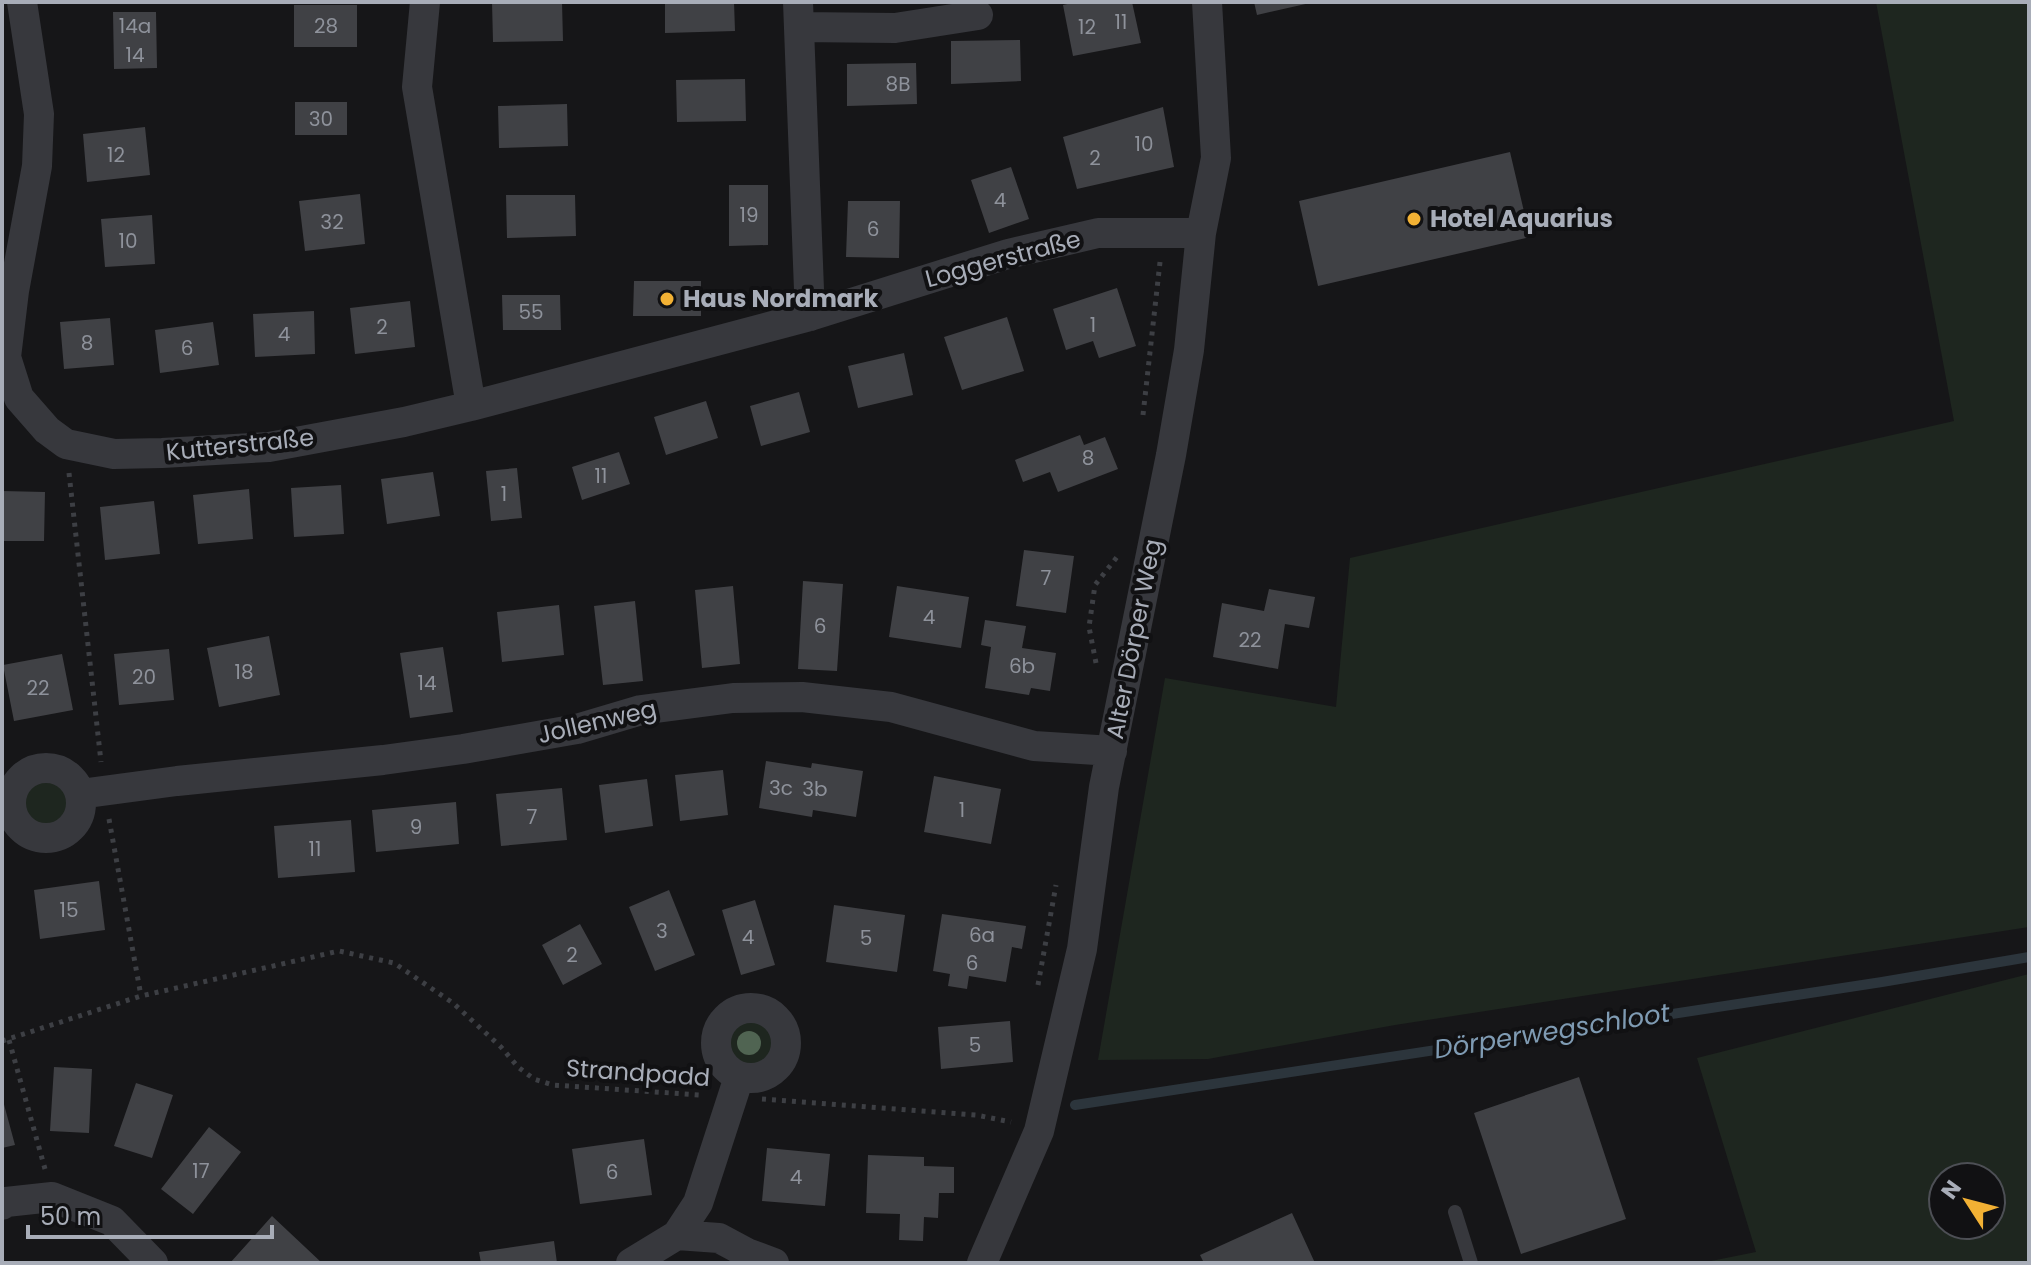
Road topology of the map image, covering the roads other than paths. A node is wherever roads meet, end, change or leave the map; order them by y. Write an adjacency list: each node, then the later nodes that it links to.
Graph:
1 (22, 2): 8 (street, Kutterstraße)
2 (425, 2): 8 (street)
3 (1207, 2): 6 (street, Alter Dörper Weg)
4 (799, 14): 5 (street); 7 (street)
5 (978, 15)
6 (1201, 233): 7 (street, Loggerstraße); 9 (street, Alter Dörper Weg)
7 (810, 316): 8 (street, Loggerstraße)
8 (471, 406)
9 (1112, 751): 10 (street, Jollenweg); 21 (street, Alter Dörper Weg)
10 (92, 793): 11 (street); 11 (street)
11 (7, 808)
12 (736, 1087): 13 (street)
13 (698, 1203): 16 (street); 17 (street)
14 (2, 1205): 18 (street)
15 (1455, 1212): 22 (lane)
16 (677, 1235): 17 (street); 19 (street)
17 (719, 1238): 20 (street)
18 (153, 1263)
19 (631, 1263)
20 (774, 1263)
21 (982, 1263)
22 (1471, 1263)

